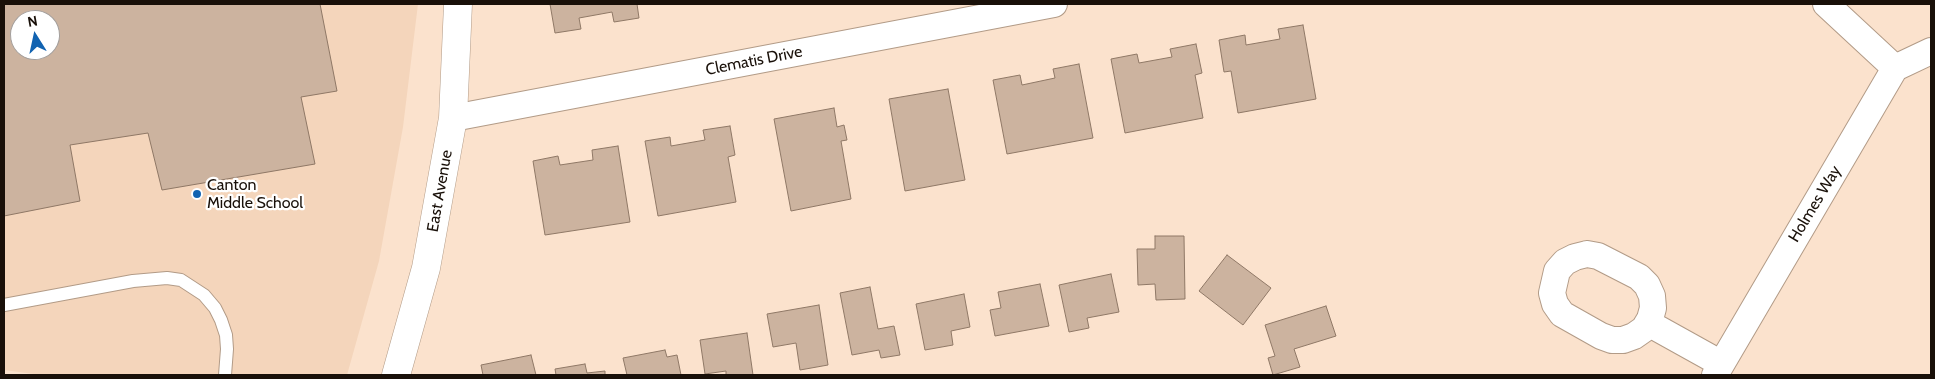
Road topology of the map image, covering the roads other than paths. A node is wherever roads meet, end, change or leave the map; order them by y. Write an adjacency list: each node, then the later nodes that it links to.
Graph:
1 (458, 4): 6 (street, East Avenue)
2 (1054, 4): 6 (street, Clematis Drive)
3 (1826, 4): 5 (street)
4 (1931, 51): 5 (street)
5 (1895, 68): 9 (street, Holmes Way)
6 (453, 118): 11 (street, East Avenue)
7 (4, 305): 10 (lane)
8 (1648, 323): 9 (street)
9 (1718, 369)
10 (225, 375)
11 (396, 375)

